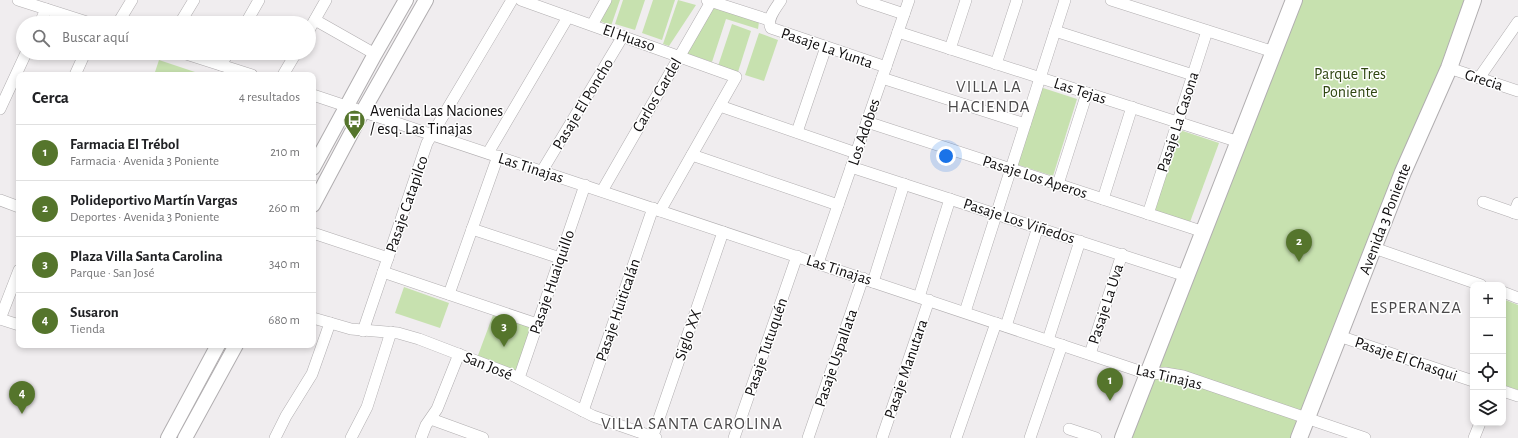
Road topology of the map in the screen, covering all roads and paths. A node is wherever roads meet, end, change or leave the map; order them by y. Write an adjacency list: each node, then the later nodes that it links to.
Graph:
1 (18, 0): 21 (street)
2 (132, 0): 25 (street)
3 (194, 0): 26 (street)
4 (259, 0): 27 (street)
5 (326, 0): 29 (street)
6 (406, 0): 41 (street)
7 (426, 0): 68 (street)
8 (512, 0): 73 (street, Pasaje Catapilco)
9 (521, 0): 28 (street, El Huaso)
10 (606, 0): 33 (street)
11 (710, 0): 30 (street, Pasaje La Yunta); 42 (street, Carlos Gardel)
12 (781, 0): 30 (street)
13 (862, 0): 22 (street)
14 (909, 0): 22 (street, Los Adobes)
15 (966, 0): 39 (street)
16 (1017, 0): 48 (street)
17 (1065, 0): 34 (street)
18 (1111, 0): 35 (street)
19 (1473, 0): 50 (main road, Avenida 3 Poniente)
20 (1292, 1): 40 (main road)
21 (46, 9): 23 (street); 24 (street)
22 (904, 14): 36 (street, Los Adobes)
23 (43, 16)
24 (68, 16)
25 (122, 16)
26 (184, 16)
27 (250, 16)
28 (568, 16): 33 (street, El Huaso); 76 (street)
29 (316, 18)
30 (770, 20): 38 (street, Pasaje La Yunta)
31 (316, 21): 41 (street)
32 (1518, 22): 60 (street)
33 (592, 25): 37 (street, El Huaso)
34 (1055, 30): 57 (street); 59 (street)
35 (1207, 31): 40 (street); 57 (street, Pasaje La Casona)
36 (898, 32): 39 (street, Las Tejas); 55 (street, Los Adobes)
37 (623, 36): 42 (street, El Huaso); 81 (street, Pasaje El Poncho)
38 (826, 47): 55 (street, Pasaje La Yunta); 72 (street)
39 (950, 49): 48 (street, Las Tejas)
40 (1274, 52): 74 (main road)
41 (375, 54): 64 (street)
42 (680, 56): 58 (street, El Huaso); 85 (street, Carlos Gardel)
43 (23, 60): 51 (street)
44 (82, 60): 52 (street)
45 (206, 60): 49 (street)
46 (224, 60): 49 (street)
47 (292, 60): 54 (street)
48 (996, 64): 59 (street, Las Tejas)
49 (221, 65): 53 (street)
50 (1449, 68): 60 (street, Grecia); 103 (main road, Avenida 3 Poniente)
51 (17, 72)
52 (76, 72)
53 (243, 72)
54 (285, 72)
55 (884, 72): 69 (street, Los Adobes); 71 (street, Pasaje La Yunta)
56 (16, 75): 67 (street)
57 (1193, 75): 70 (street, Pasaje La Casona)
58 (736, 77): 65 (street, Pasaje Huiticalán)
59 (1040, 78): 62 (street, Las Tejas); 71 (street)
60 (1479, 78): 61 (street, Grecia)
61 (1518, 91)
62 (1087, 93): 66 (street, Las Tejas); 83 (street)
63 (316, 96): 64 (street, Las Tinajas)
64 (346, 106): 68 (street, Las Tinajas); 78 (street)
65 (720, 106): 72 (street); 77 (street, Pasaje Huiticalán)
66 (1132, 107): 70 (street, Las Tejas); 88 (street)
67 (0, 109)
68 (363, 111): 73 (street, Las Tinajas); 86 (street)
69 (867, 122): 75 (street, Los Adobes); 80 (street, Pasaje Los Aperos)
70 (1178, 122): 74 (street, Las Tejas); 96 (street, Pasaje La Casona)
71 (1025, 124): 80 (street)
72 (797, 132): 75 (street)
73 (432, 134): 76 (street, Las Tinajas); 106 (street, Pasaje Catapilco)
74 (1239, 142): 100 (main road)
75 (856, 152): 79 (street, Los Adobes)
76 (493, 155): 81 (street, Las Tinajas); 98 (street)
77 (692, 156): 92 (street); 93 (street, Pasaje Huiticalán)
78 (316, 162)
79 (851, 167): 82 (street, Pasaje Los Viñedos); 92 (street, Los Adobes)
80 (1011, 169): 83 (street, Pasaje Los Aperos); 95 (street)
81 (542, 171): 84 (street, Las Tinajas)
82 (904, 184): 87 (street, Pasaje Los Viñedos); 112 (street, Pasaje Uspallata)
83 (1058, 184): 88 (street, Pasaje Los Aperos)
84 (585, 185): 85 (street, Las Tinajas); 107 (street, Pasaje Huaiquillo)
85 (602, 191): 93 (street, Las Tinajas)
86 (316, 199)
87 (950, 199): 95 (street, Pasaje Los Viñedos); 117 (street, Pasaje Manutara)
88 (1102, 199): 96 (street, Pasaje Los Aperos)
89 (0, 200): 91 (street)
90 (1483, 202): 94 (street)
91 (16, 204)
92 (838, 205): 108 (street, Los Adobes)
93 (657, 209): 99 (street, Las Tinajas); 139 (street, Pasaje Huiticalán)
94 (1517, 210)
95 (996, 214): 97 (street, Pasaje Los Viñedos); 118 (street)
96 (1148, 214): 100 (street, Pasaje Los Aperos)
97 (1038, 227): 102 (street, Pasaje Los Viñedos); 123 (street)
98 (472, 229): 107 (street); 115 (street)
99 (723, 232): 105 (street, Las Tinajas); 144 (street, Siglo XX)
100 (1204, 232): 110 (main road)
101 (316, 234): 106 (street)
102 (1080, 241): 104 (street, Pasaje Los Viñedos); 128 (street)
103 (1374, 248): 113 (street); 127 (main road, Avenida 3 Poniente)
104 (1122, 254): 110 (street, Pasaje Los Viñedos); 133 (street, Pasaje La Uva)
105 (797, 256): 108 (street, Las Tinajas); 151 (street, Pasaje Tutuquén)
106 (388, 258): 109 (street, Pasaje Catapilco)
107 (560, 258): 122 (street, Pasaje Huaiquillo)
108 (818, 263): 112 (street, Las Tinajas)
109 (383, 272): 115 (street); 125 (street, Pasaje Catapilco)
110 (1186, 276): 134 (main road)
111 (16, 278): 119 (street)
112 (868, 280): 117 (street, Las Tinajas); 152 (street, Pasaje Uspallata)
113 (1472, 282)
114 (1506, 293): 116 (street)
115 (449, 294): 122 (street)
116 (1518, 298)
117 (924, 299): 118 (street, Las Tinajas); 153 (street, Pasaje Manutara)
118 (965, 312): 123 (street, Las Tinajas)
119 (0, 319): 124 (street)
120 (316, 319): 121 (street, San José)
121 (330, 323): 125 (street, San José); 147 (street)
122 (538, 324): 135 (street, Pasaje Huaiquillo)
123 (1001, 324): 128 (street, Las Tinajas); 154 (street)
124 (16, 325)
125 (363, 331): 126 (street, San José)
126 (391, 332): 132 (street, San José); 148 (street)
127 (1339, 336): 136 (street, Pasaje El Chasqui); 140 (main road, Avenida 3 Poniente)
128 (1048, 340): 129 (street, Las Tinajas)
129 (1062, 345): 133 (street, Las Tinajas); 155 (street)
130 (216, 348): 145 (street)
131 (234, 348): 146 (street)
132 (459, 354): 135 (street, San José); 141 (street)
133 (1090, 354): 134 (street, Las Tinajas)
134 (1148, 374): 140 (street, Las Tinajas); 157 (main road)
135 (519, 378): 139 (street, San José)
136 (1470, 380)
137 (1506, 392): 138 (street)
138 (1518, 396)
139 (583, 411): 144 (street, San José)
140 (1307, 418): 158 (main road, Avenida 3 Poniente); 159 (street, Las Tinajas)
141 (431, 419): 149 (street); 150 (street)
142 (1479, 426): 160 (street)
143 (1070, 429): 156 (street)
144 (653, 437)
145 (168, 438)
146 (185, 438)
147 (275, 438)
148 (351, 438)
149 (421, 438)
150 (483, 438)
151 (734, 438)
152 (808, 438)
153 (882, 438)
154 (956, 438)
155 (1030, 438)
156 (1096, 438)
157 (1123, 438)
158 (1299, 438)
159 (1365, 438)
160 (1474, 438)

